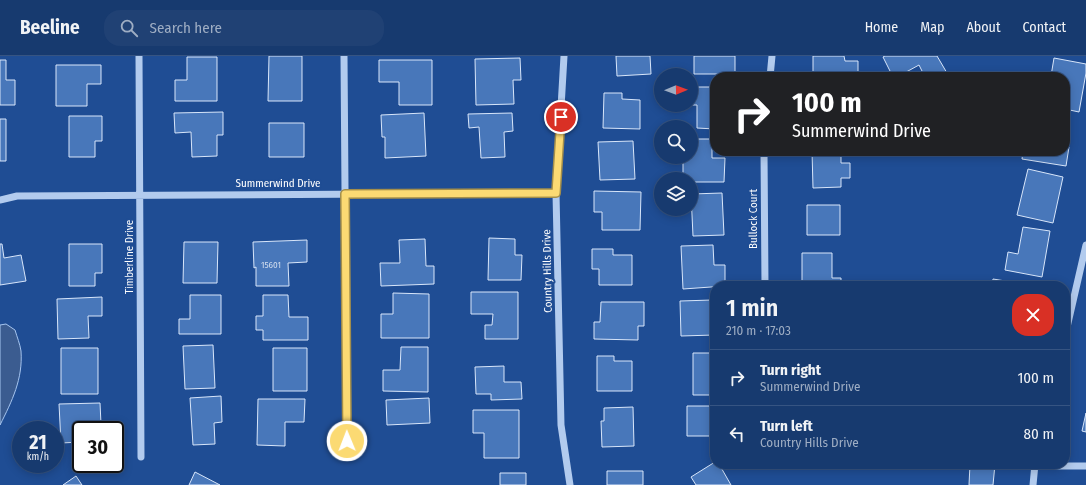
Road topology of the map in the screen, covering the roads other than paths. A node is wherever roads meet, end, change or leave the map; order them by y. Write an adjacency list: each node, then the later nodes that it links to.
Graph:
1 (139, 56): 9 (street, Timberline Drive)
2 (344, 56): 8 (street)
3 (564, 56): 7 (street, Country Hills Drive)
4 (772, 56): 5 (street)
5 (770, 72)
6 (764, 156): 12 (street, Bullock Court)
7 (556, 193): 8 (street, Summerwind Drive); 19 (street, Country Hills Drive)
8 (345, 194): 9 (street, Summerwind Drive); 14 (street)
9 (140, 195): 10 (street, Summerwind Drive); 15 (street, Timberline Drive)
10 (0, 200)
11 (1086, 245): 13 (street)
12 (765, 281)
13 (1070, 314)
14 (347, 456)
15 (141, 457)
16 (1070, 466): 17 (street)
17 (1086, 466)
18 (1035, 469): 20 (street)
19 (570, 485)
20 (1033, 485)

